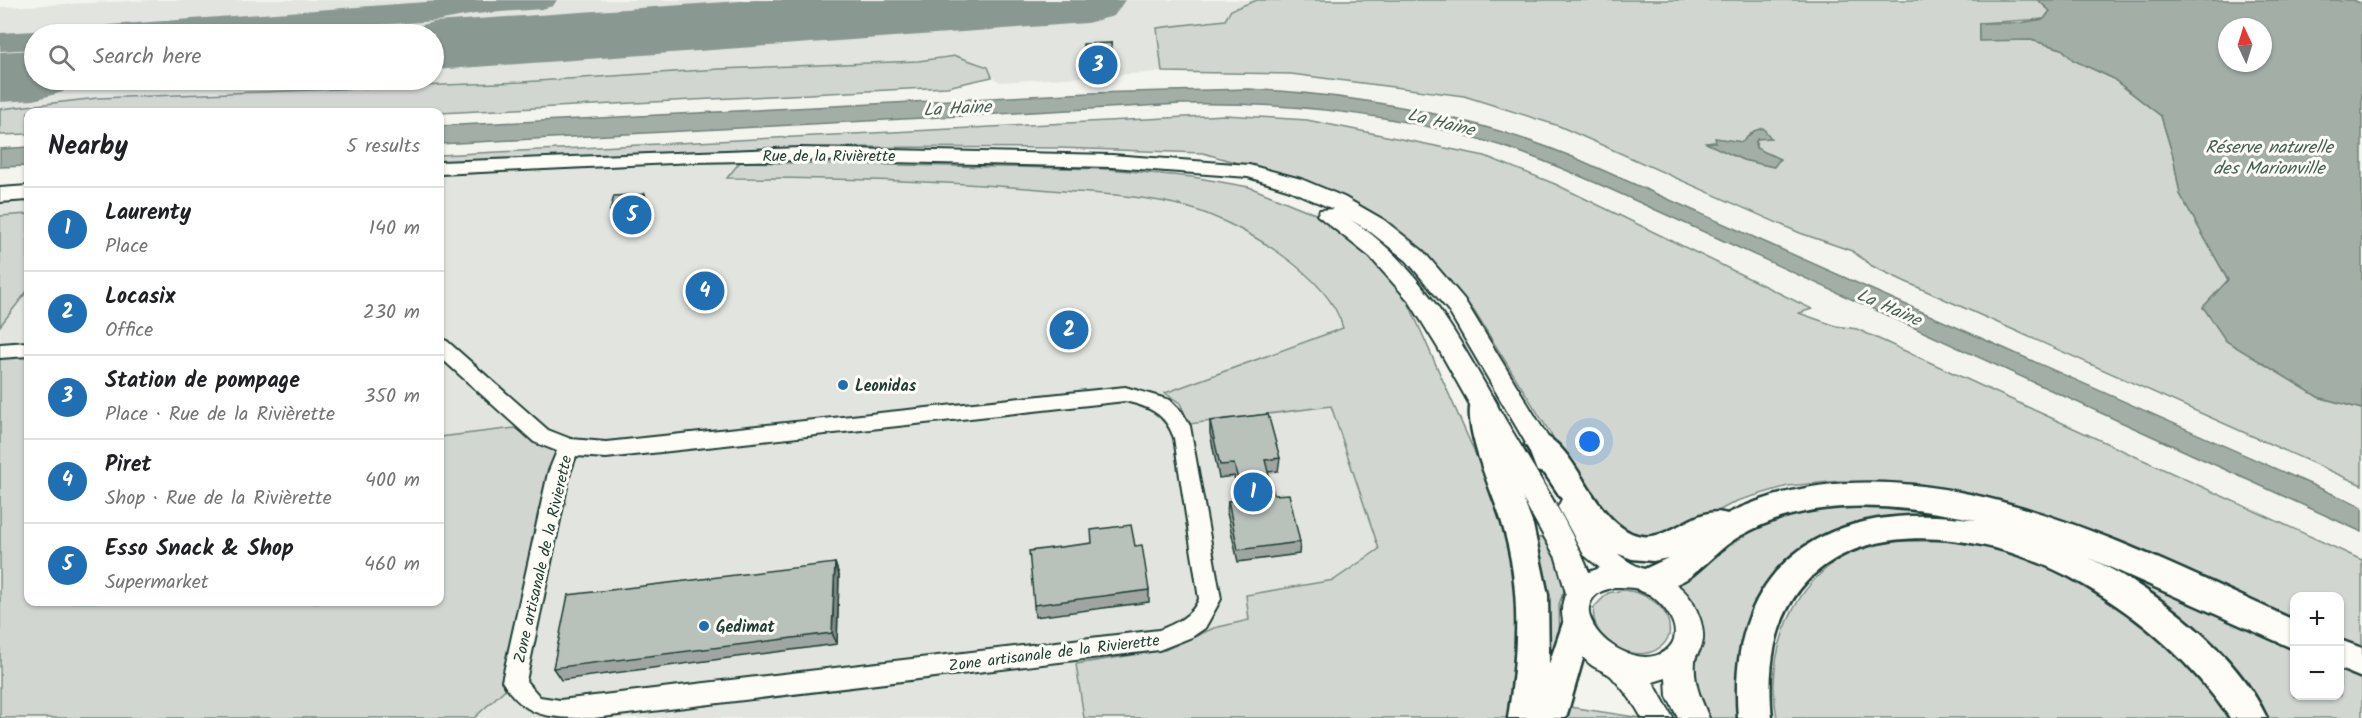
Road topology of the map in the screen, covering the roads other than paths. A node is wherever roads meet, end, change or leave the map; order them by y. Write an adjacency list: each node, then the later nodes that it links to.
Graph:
1 (444, 168): 2 (main road, Rue de la Rivièrette)
2 (1218, 170): 8 (main road); 9 (main road)
3 (24, 193): 4 (main road)
4 (0, 195)
5 (24, 349): 7 (street)
6 (444, 350): 10 (street, Zone artisanale de la Rivierette)
7 (0, 351)
8 (1483, 404): 13 (main road); 19 (highway)
9 (1539, 444): 11 (highway); 12 (main road)
10 (569, 447): 10 (street, Zone artisanale de la Rivierette)
11 (1760, 513): 12 (highway); 14 (highway)
12 (1638, 578): 13 (main road); 16 (main road)
13 (1579, 608): 18 (main road); 20 (highway)
14 (2290, 633)
15 (2344, 656): 17 (highway)
16 (1680, 658): 18 (main road); 22 (main road)
17 (2362, 663)
18 (1619, 665): 21 (main road)
19 (1524, 718)
20 (1549, 718)
21 (1658, 718)
22 (1694, 718)
23 (1755, 718): 24 (highway)
24 (2250, 718)

